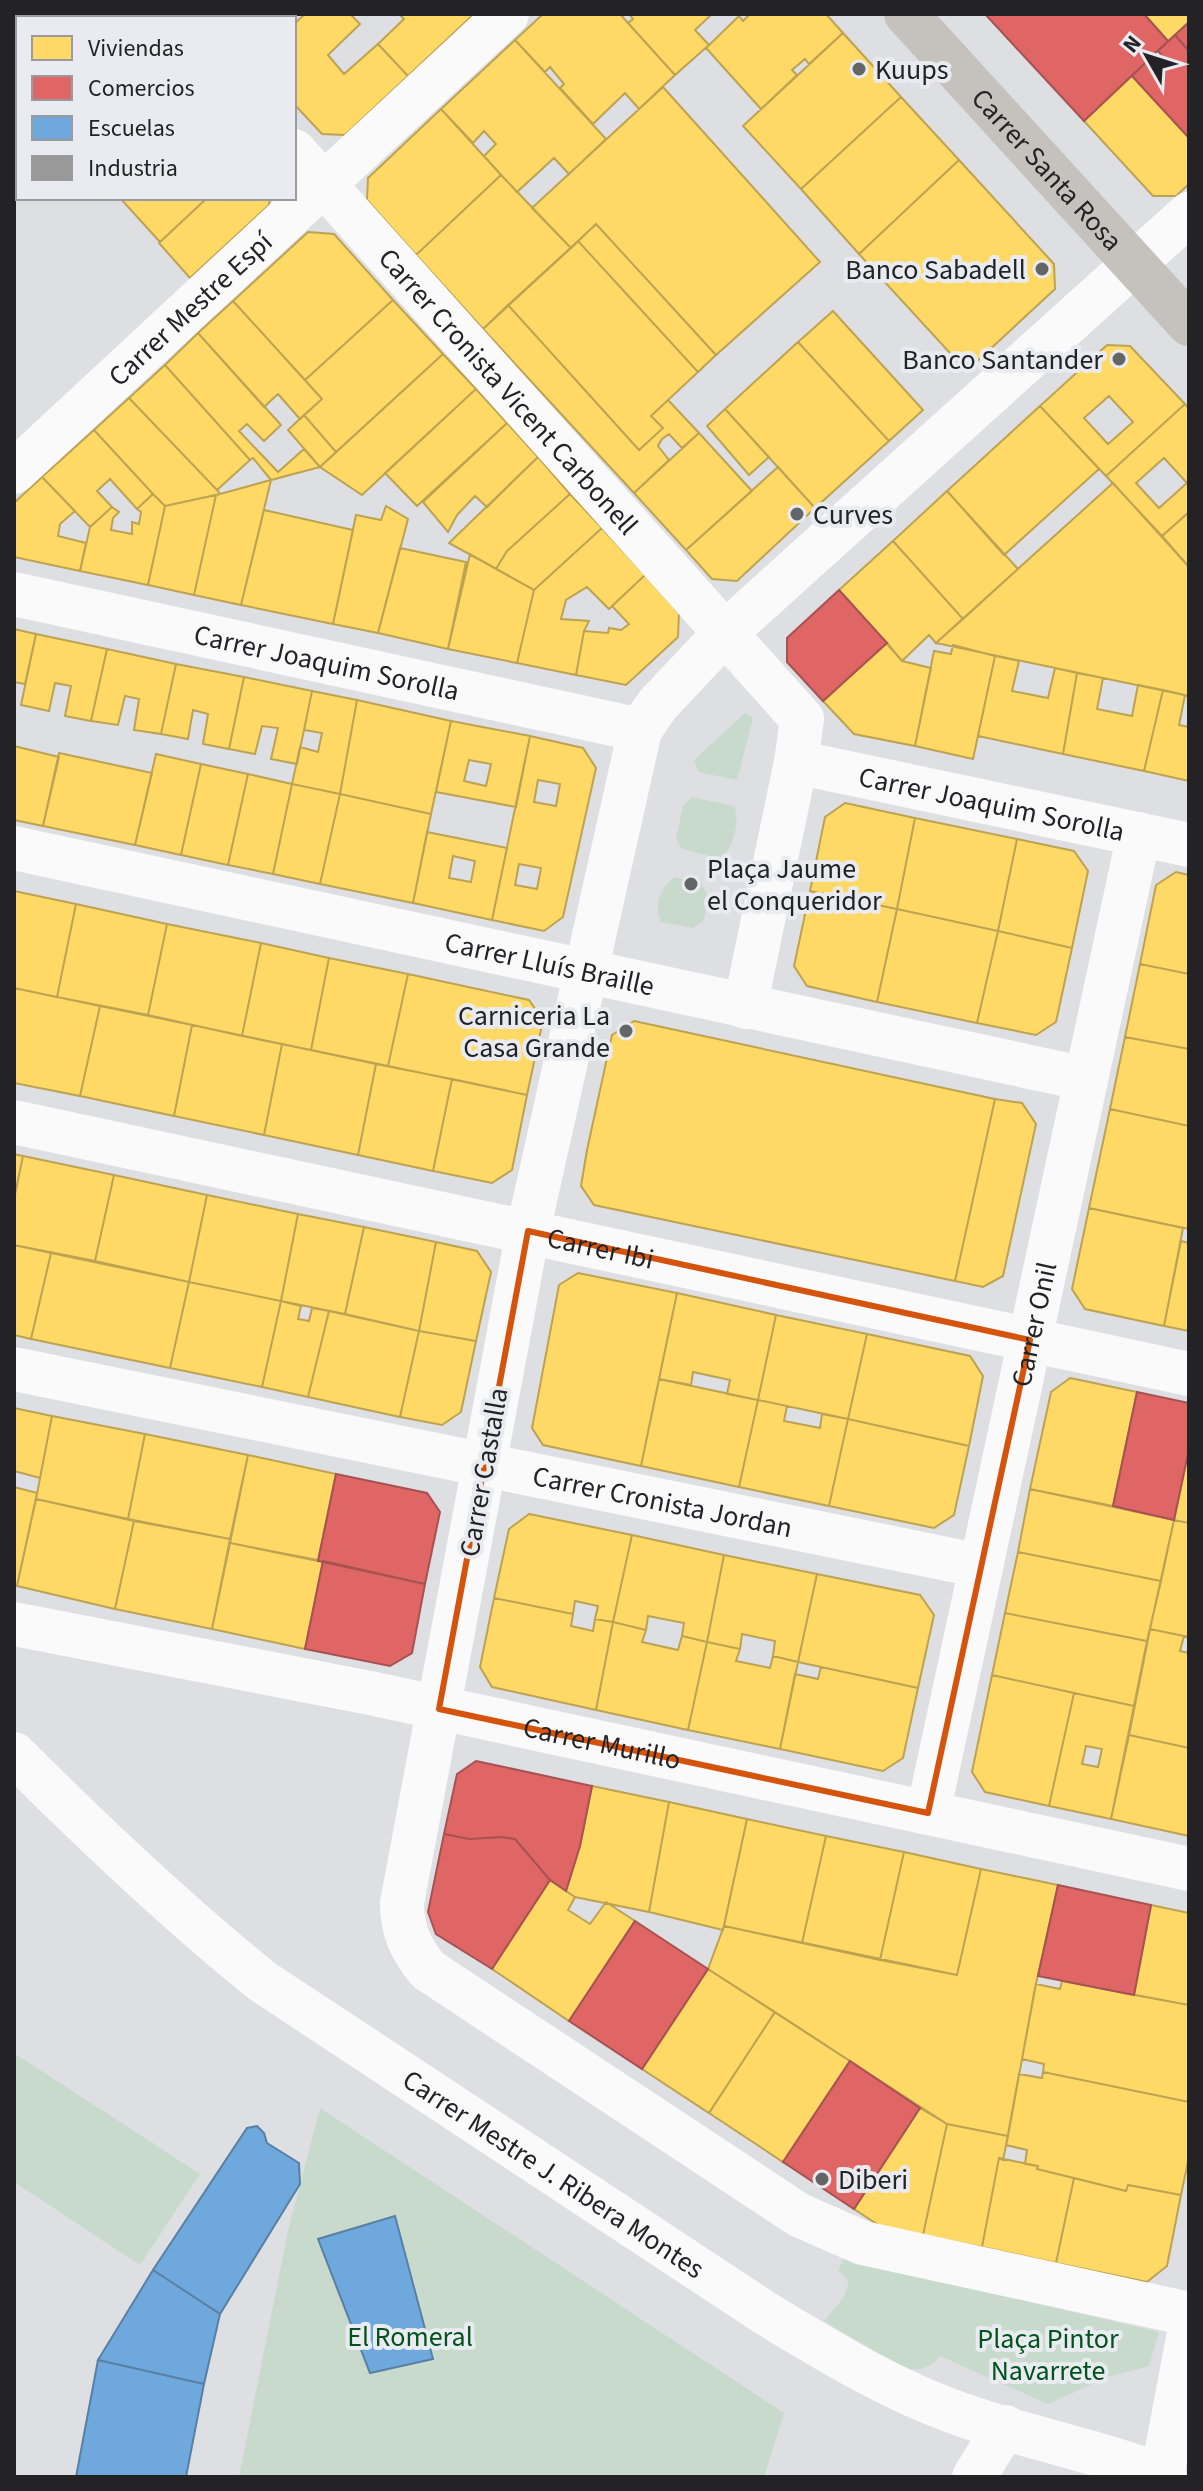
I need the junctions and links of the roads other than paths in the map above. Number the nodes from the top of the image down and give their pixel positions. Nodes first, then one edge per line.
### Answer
1 (507, 14) edge
2 (906, 14) edge
3 (296, 153) edge
4 (324, 183) junction
5 (1189, 214) edge
6 (1134, 264) junction
7 (1189, 324) edge
8 (14, 472) edge
9 (14, 594) edge
10 (726, 632) junction
11 (640, 730) junction
12 (796, 762) junction
13 (1139, 834) junction
14 (1189, 845) edge
15 (14, 848) edge
16 (585, 970) junction
17 (745, 1007) junction
18 (1086, 1079) junction
19 (14, 1122) edge
20 (528, 1231) junction
21 (1030, 1340) junction
22 (14, 1369) edge
23 (1189, 1374) edge
24 (485, 1465) junction
25 (981, 1566) junction
26 (14, 1624) edge
27 (439, 1709) junction
28 (14, 1754) edge
29 (928, 1813) junction
30 (1189, 1869) edge
31 (1189, 2314) edge
32 (1189, 2333) edge
33 (1005, 2427) junction
34 (1164, 2476) edge
35 (974, 2477) edge

1 - 4 street, Carrer Mestre Espí
2 - 6 main road, Carrer Santa Rosa
3 - 4 street, Carrer Cronista Vicent Carbonell
4 - 8 street, Carrer Mestre Espí
4 - 10 street, Carrer Cronista Vicent Carbonell
5 - 6 street
6 - 7 main road, Carrer Santa Rosa
6 - 10 street
9 - 11 street, Carrer Joaquim Sorolla
10 - 11 street
10 - 12 street
11 - 16 street
12 - 13 street, Carrer Joaquim Sorolla
12 - 17 street
13 - 14 street, Carrer Joaquim Sorolla
13 - 18 street, Carrer Onil
15 - 16 street, Carrer Lluís Braille
16 - 17 street, Carrer Lluís Braille
16 - 20 street, Carrer Castalla
17 - 18 street, Carrer Lluís Braille
18 - 21 street, Carrer Onil
19 - 20 street, Carrer Ibi
20 - 21 street, Carrer Ibi
20 - 24 street, Carrer Castalla
21 - 23 street, Carrer Ibi
21 - 25 street, Carrer Onil
22 - 24 street, Carrer Cronista Jordan
24 - 25 street, Carrer Cronista Jordan
24 - 27 street, Carrer Castalla
25 - 29 street, Carrer Onil
26 - 27 street, Carrer Murillo
27 - 29 street, Carrer Murillo
27 - 31 street, Carrer Castalla
28 - 33 street, Carrer Mestre J. Ribera Montes
29 - 30 street, Carrer Murillo
32 - 34 street
33 - 34 street, Carrer Mestre J. Ribera Montes
33 - 35 street

